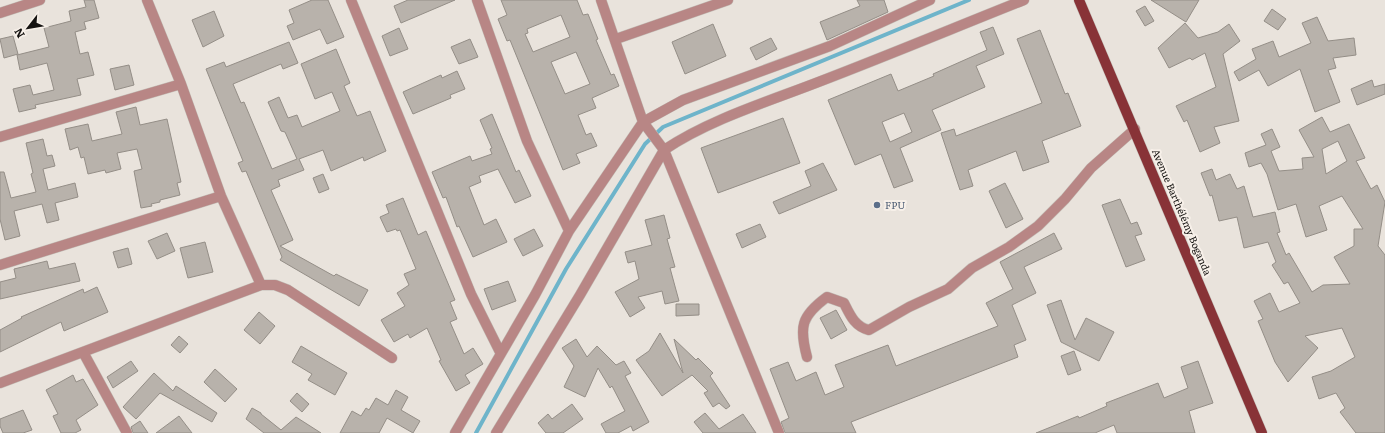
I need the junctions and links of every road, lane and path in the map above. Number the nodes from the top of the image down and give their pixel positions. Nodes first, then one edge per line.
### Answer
1 (40, 0) edge
2 (147, 0) edge
3 (351, 0) edge
4 (477, 0) edge
5 (601, 0) edge
6 (728, 0) edge
7 (930, 0) edge
8 (1024, 0) edge
9 (1080, 0) edge
10 (0, 13) edge
11 (616, 39) junction
12 (181, 84) junction
13 (643, 122) junction
14 (1135, 129) junction
15 (0, 137) edge
16 (664, 150) junction
17 (221, 196) junction
18 (569, 231) junction
19 (0, 265) edge
20 (261, 285) junction
21 (82, 352) junction
22 (500, 352) junction
23 (807, 357) dead end
24 (392, 358) dead end
25 (0, 383) edge
26 (127, 433) edge
27 (455, 433) edge
28 (496, 433) edge
29 (779, 433) edge
30 (1262, 433) edge

1 - 10 street
2 - 12 street
3 - 22 street
4 - 18 street
5 - 11 street
6 - 11 street
7 - 13 street
8 - 16 street
9 - 14 main road, Avenue Barthélémy Boganda
11 - 13 street
12 - 15 street
12 - 17 street
13 - 16 street
13 - 18 street
14 - 23 street
14 - 30 main road, Avenue Barthélémy Boganda
16 - 28 street
16 - 29 street
17 - 19 street
17 - 20 street
18 - 22 street
20 - 21 street
20 - 24 street
21 - 25 street
21 - 26 street
22 - 27 street

